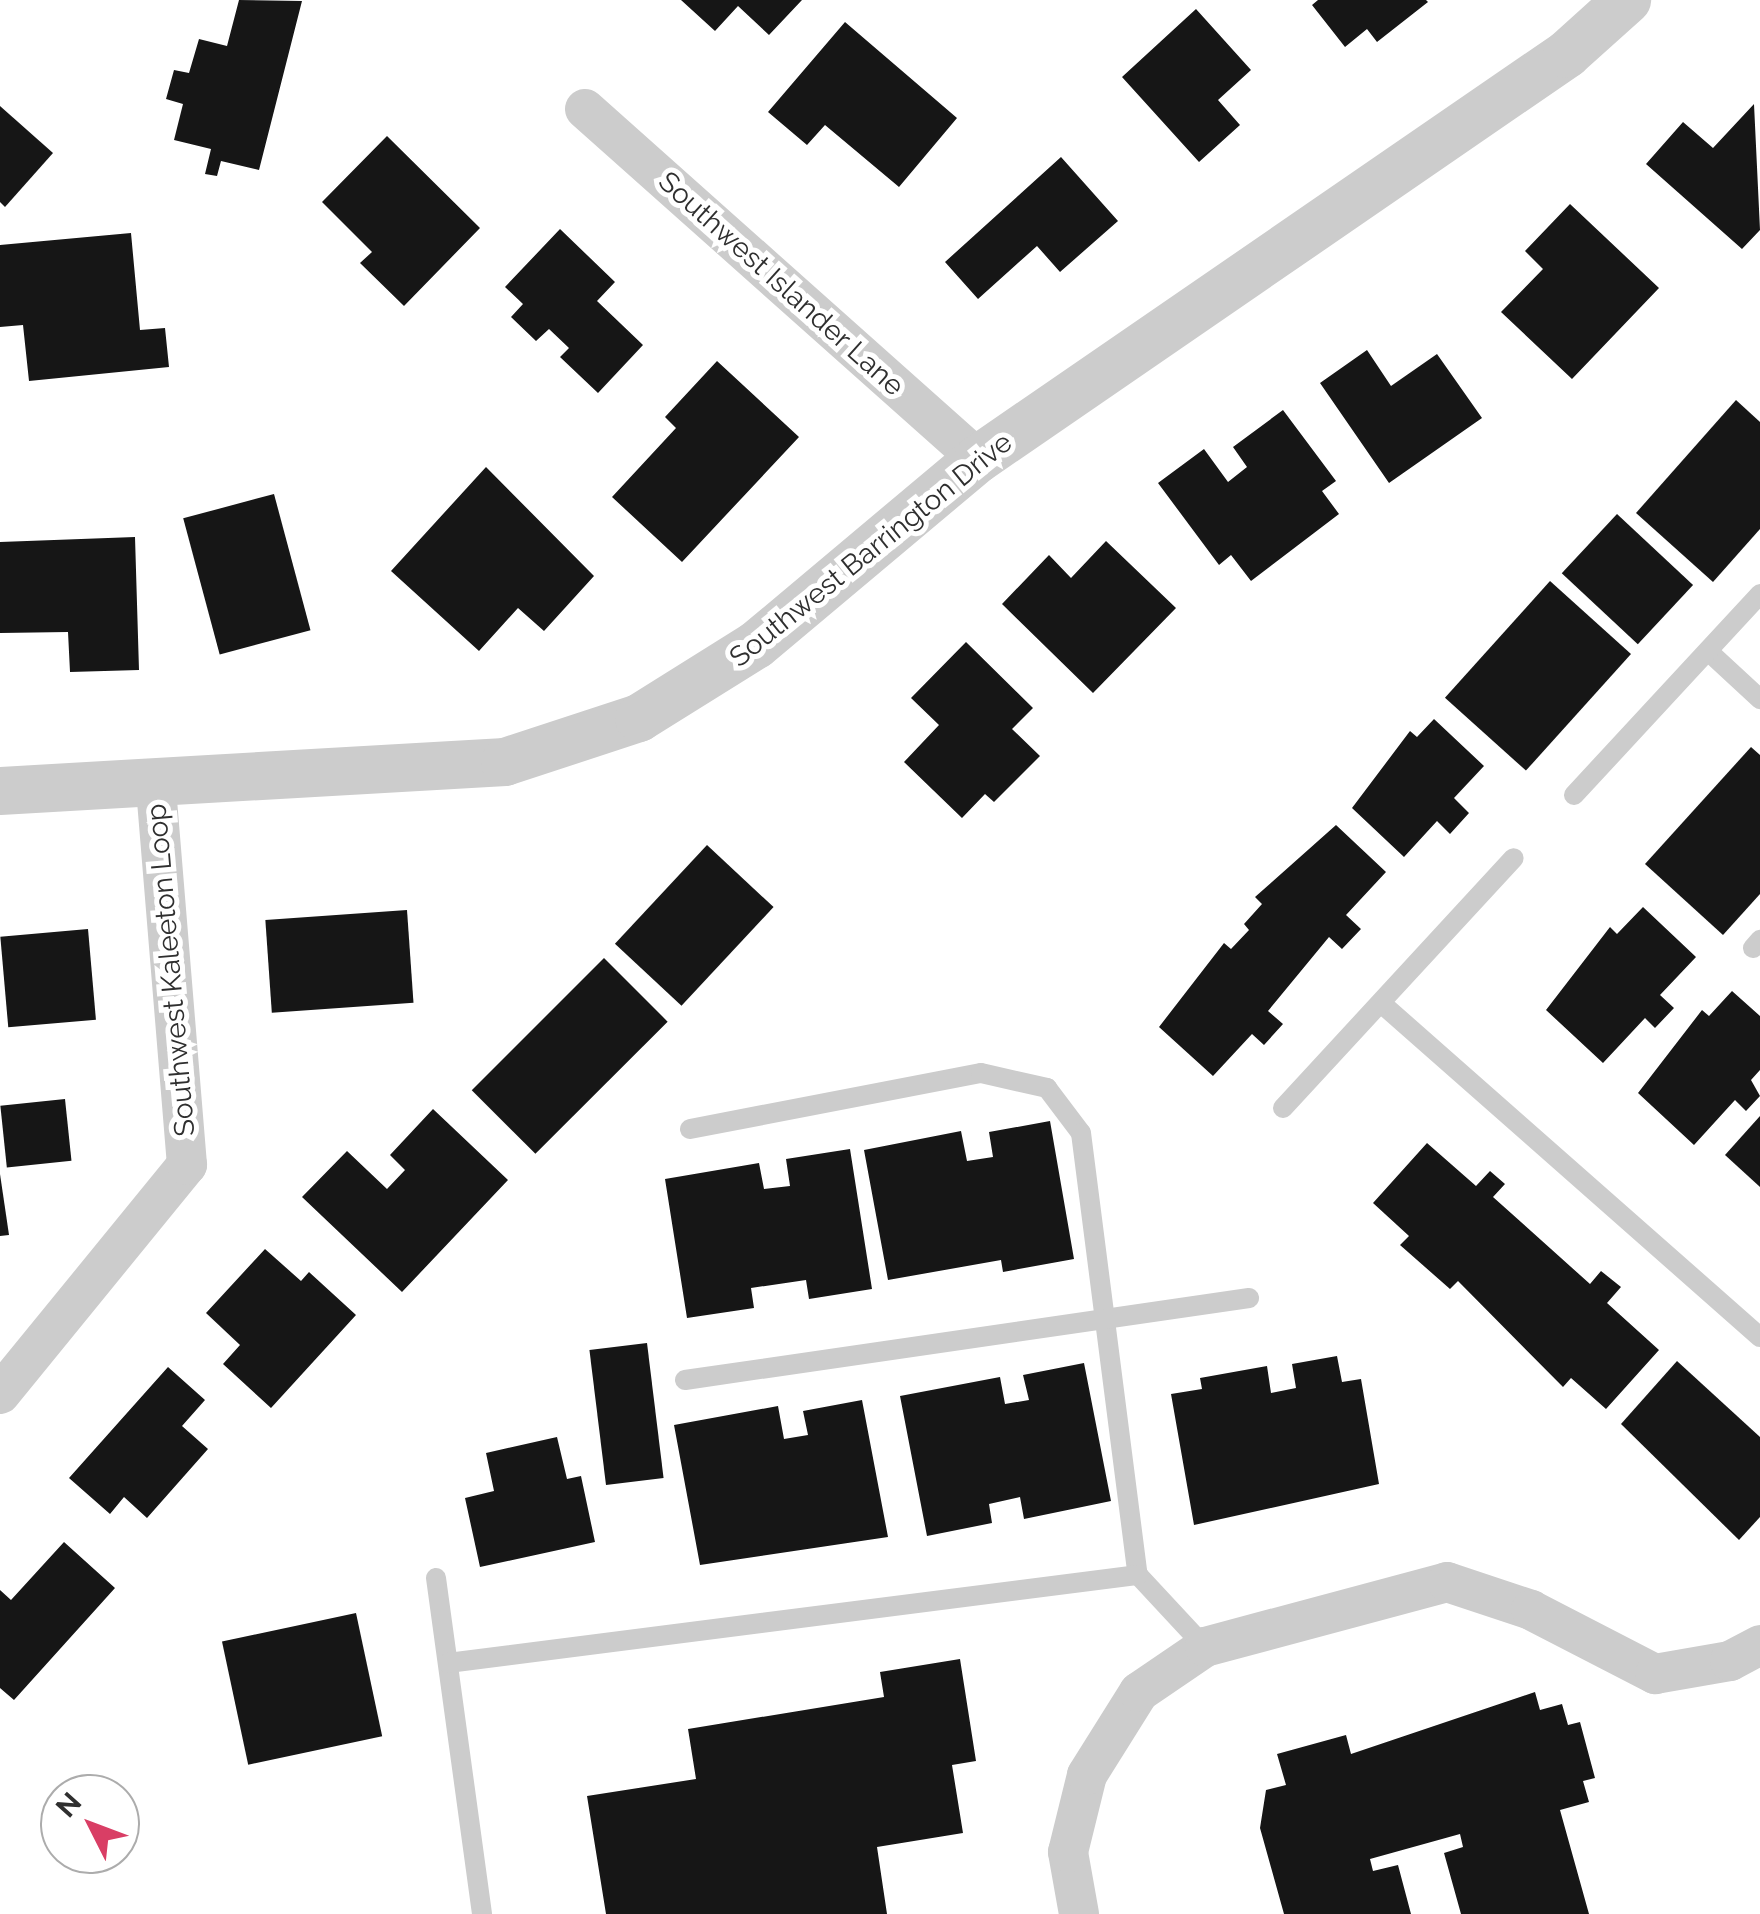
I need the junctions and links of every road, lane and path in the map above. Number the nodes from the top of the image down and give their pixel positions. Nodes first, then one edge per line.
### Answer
1 (1627, 0) edge
2 (585, 109) dead end
3 (978, 458) junction
4 (1760, 594) edge
5 (1708, 650) junction
6 (1760, 698) edge
7 (155, 779) junction
8 (0, 791) edge
9 (1574, 794) dead end
10 (1514, 858) dead end
11 (1381, 1003) junction
12 (1283, 1108) dead end
13 (690, 1129) dead end
14 (1248, 1298) dead end
15 (1105, 1319) junction
16 (1760, 1337) edge
17 (685, 1380) dead end
18 (0, 1394) edge
19 (1138, 1575) junction
20 (436, 1578) dead end
21 (1760, 1645) edge
22 (1205, 1647) junction
23 (448, 1662) junction
24 (482, 1914) edge
25 (1078, 1914) edge

1 - 3 street, Southwest Barrington Drive
2 - 3 street, Southwest Islander Lane
3 - 7 street, Southwest Barrington Drive
4 - 5 lane
5 - 6 lane
5 - 9 lane
7 - 8 street, Southwest Barrington Drive
7 - 18 street, Southwest Kaleeton Loop
10 - 11 lane
11 - 12 lane
11 - 16 lane
13 - 15 lane
14 - 15 lane
15 - 17 lane
15 - 19 lane
19 - 22 lane
19 - 23 lane
20 - 23 lane
21 - 22 street
22 - 25 street
23 - 24 lane

